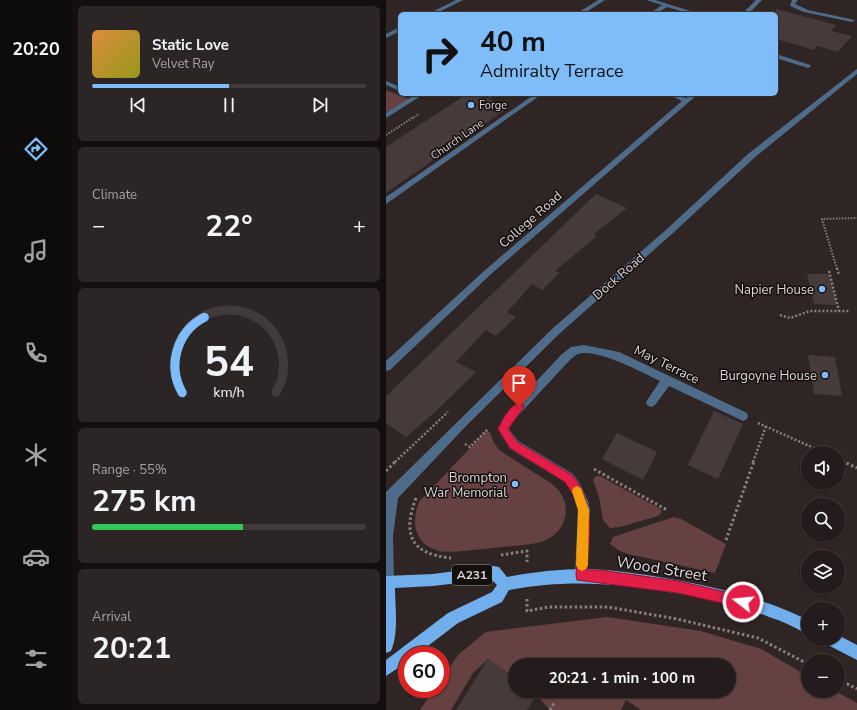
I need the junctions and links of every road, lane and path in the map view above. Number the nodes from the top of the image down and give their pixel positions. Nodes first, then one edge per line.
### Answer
1 (460, 0) edge
2 (602, 0) edge
3 (649, 0) edge
4 (759, 0) edge
5 (795, 0) edge
6 (666, 5) junction
7 (435, 12) edge
8 (582, 12) edge
9 (655, 12) edge
10 (690, 12) edge
11 (747, 12) edge
12 (852, 20) dead end
13 (398, 30) edge
14 (386, 36) edge
15 (778, 57) edge
16 (808, 66) dead end
17 (857, 72) edge
18 (386, 83) edge
19 (398, 88) edge
20 (416, 96) edge
21 (536, 96) edge
22 (675, 96) edge
23 (693, 96) edge
24 (687, 101) junction
25 (424, 110) dead end
26 (386, 116) edge
27 (386, 135) edge
28 (386, 201) edge
29 (857, 218) edge
30 (828, 271) dead end
31 (839, 275) dead end
32 (839, 311) junction
33 (849, 311) dead end
34 (780, 315) dead end
35 (386, 367) edge
36 (667, 380) junction
37 (651, 402) dead end
38 (743, 416) joint
39 (766, 426) junction
40 (486, 429) dead end
41 (465, 444) dead end
42 (810, 446) edge
43 (403, 455) dead end
44 (845, 462) edge
45 (857, 468) edge
46 (594, 469) dead end
47 (386, 471) edge
48 (418, 494) dead end
49 (389, 496) edge
50 (668, 510) dead end
51 (726, 540) dead end
52 (496, 555) dead end
53 (455, 558) dead end
54 (527, 559) dead end
55 (581, 576) junction
56 (387, 582) edge
57 (505, 584) junction
58 (527, 606) dead end
59 (801, 623) edge
60 (386, 646) edge
61 (844, 646) edge
62 (857, 653) edge
63 (801, 660) edge
64 (386, 669) edge
65 (845, 683) edge
66 (857, 689) edge
67 (554, 703) dead end
68 (550, 710) edge

1 - 7 street
2 - 8 street
3 - 6 street
4 - 11 street
5 - 12 street
6 - 9 street
6 - 10 street
13 - 14 street
15 - 16 street
17 - 49 street, Dock Road
18 - 19 street
20 - 26 street
21 - 28 street, Church Lane
22 - 24 street
23 - 24 street, College Road
24 - 35 street, College Road
25 - 27 path
29 - 31 path
30 - 32 path
32 - 33 path
32 - 34 path
36 - 37 street
36 - 38 street, May Terrace
36 - 55 street, May Terrace
38 - 39 path
39 - 42 path
39 - 51 path
40 - 41 path
43 - 47 path
44 - 45 path
46 - 50 path
48 - 53 path
49 - 56 street, Dock Road
52 - 54 path
55 - 57 main road, Wood Street
55 - 59 main road, Wood Street
56 - 57 main road, A231
56 - 60 main road
57 - 64 main road
58 - 63 path
61 - 62 main road
65 - 66 path
67 - 68 path

